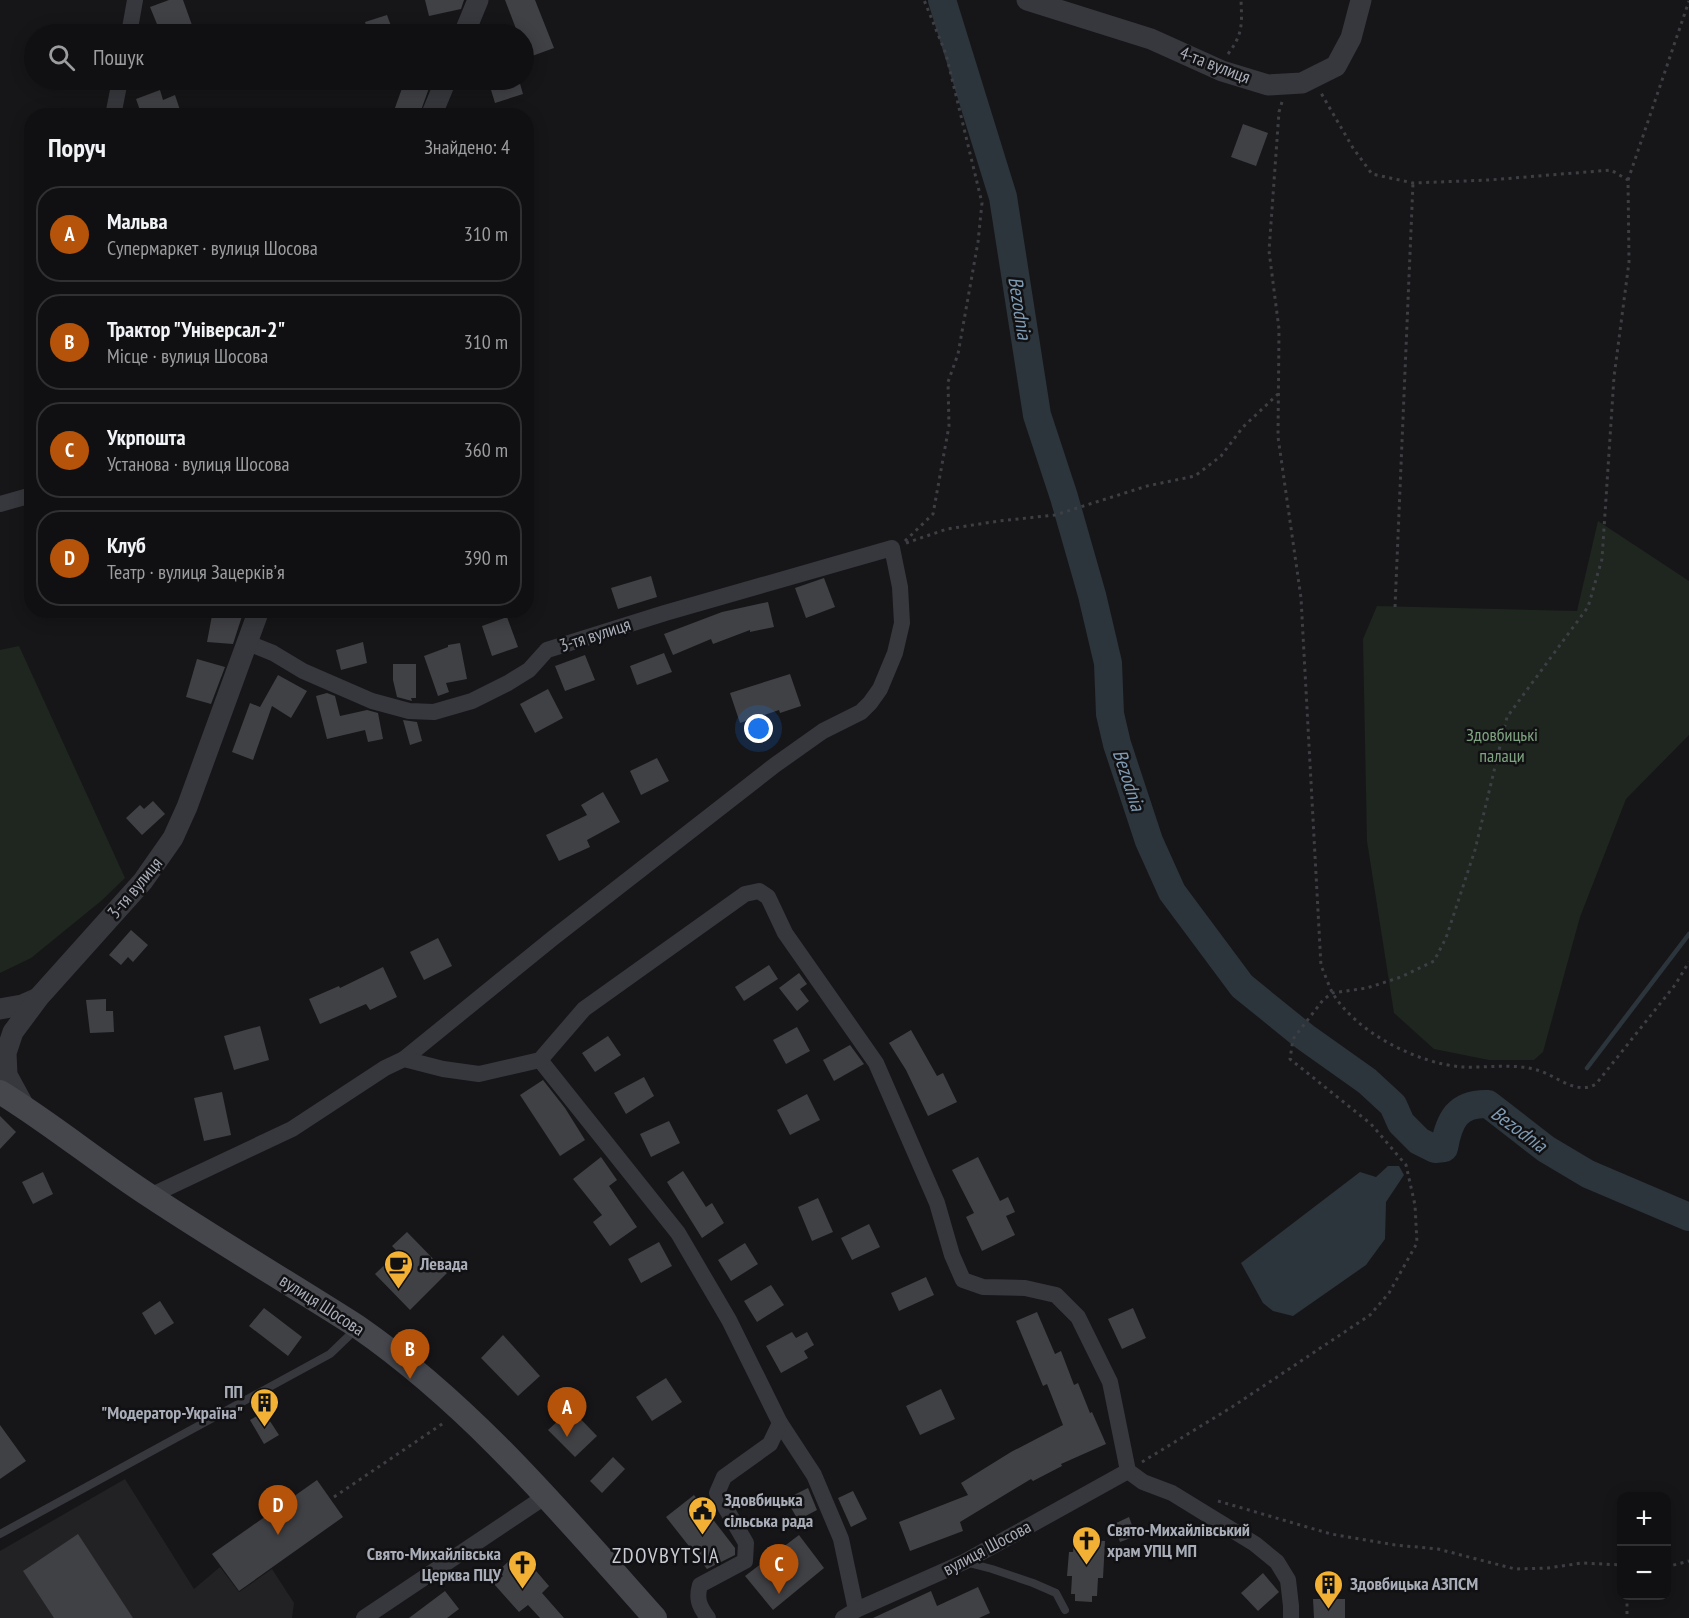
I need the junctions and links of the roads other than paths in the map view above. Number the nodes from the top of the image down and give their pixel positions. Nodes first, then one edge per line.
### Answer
1 (135, 0) edge
2 (478, 0) edge
3 (1027, 0) edge
4 (1361, 0) edge
5 (131, 24) edge
6 (468, 24) edge
7 (118, 90) edge
8 (442, 90) edge
9 (115, 108) edge
10 (434, 108) edge
11 (24, 497) edge
12 (0, 504) edge
13 (256, 618) edge
14 (248, 644) junction
15 (39, 997) junction
16 (0, 1009) edge
17 (25, 1015) junction
18 (0, 1035) edge
19 (404, 1059) junction
20 (540, 1060) junction
21 (0, 1092) edge
22 (25, 1108) junction
23 (150, 1197) junction
24 (358, 1327) junction
25 (780, 1423) junction
26 (1128, 1471) junction
27 (546, 1496) junction
28 (0, 1534) edge
29 (964, 1562) junction
30 (1065, 1610) dead end
31 (849, 1614) edge
32 (364, 1618) edge
33 (655, 1618) edge
34 (708, 1618) edge
35 (1291, 1618) edge

1 - 5 street
2 - 6 street
3 - 4 street, 4-та вулиця
7 - 9 street
8 - 10 street
11 - 12 street
13 - 14 street, 3-тя вулиця
14 - 15 street, 3-тя вулиця
14 - 19 street, 3-тя вулиця
15 - 16 street
15 - 17 street, 3-тя вулиця
17 - 18 street
17 - 22 street, 3-тя вулиця
19 - 20 street
19 - 23 street
20 - 25 street
20 - 26 street
21 - 22 main road, вулиця Шосова
22 - 23 main road, вулиця Шосова
23 - 24 main road, вулиця Шосова
24 - 27 main road, вулиця Шосова
24 - 28 lane
25 - 31 street
25 - 34 street
26 - 29 street, вулиця Шосова
26 - 35 street
27 - 32 street
27 - 33 main road, вулиця Шосова
29 - 30 lane
29 - 31 street, вулиця Шосова

